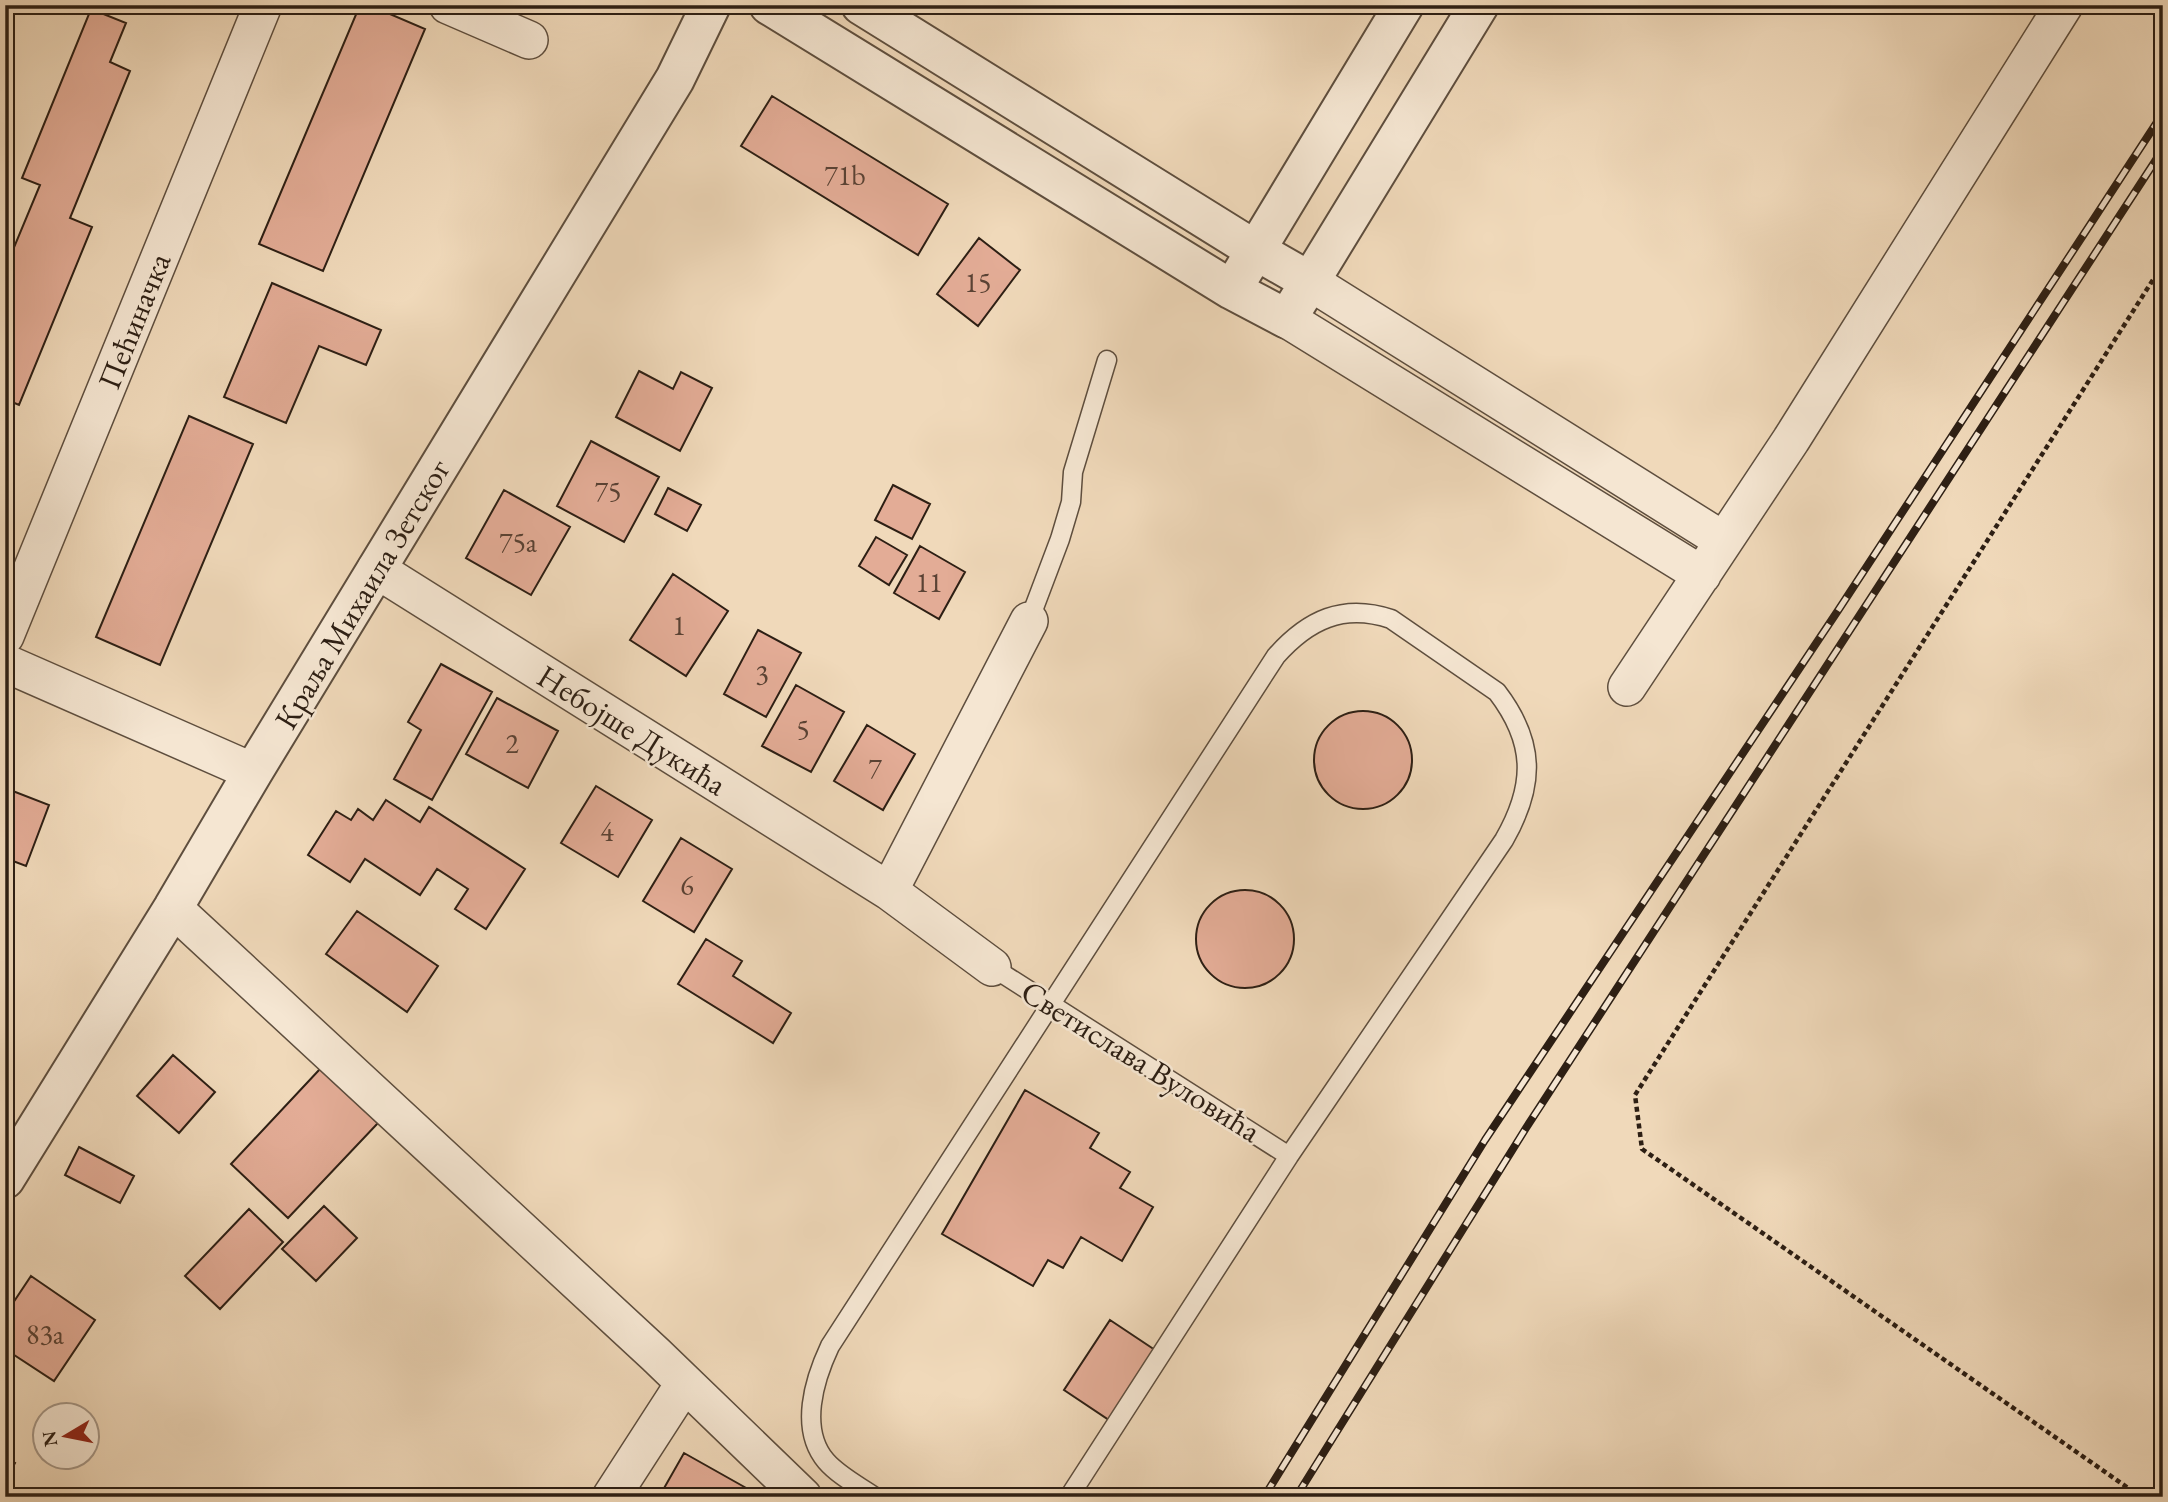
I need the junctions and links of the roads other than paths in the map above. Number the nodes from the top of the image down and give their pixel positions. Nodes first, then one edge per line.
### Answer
1 (262, 5) edge
2 (448, 5) edge
3 (710, 5) edge
4 (769, 5) edge
5 (861, 5) edge
6 (1404, 5) edge
7 (1479, 5) edge
8 (2064, 5) edge
9 (529, 40) dead end
10 (1255, 250) junction
11 (1310, 281) junction
12 (1232, 290) junction
13 (1287, 319) junction
14 (1107, 360) dead end
15 (1724, 541) junction
16 (376, 569) junction
17 (1702, 575) junction
18 (1029, 621) joint
19 (5, 636) edge
20 (5, 663) edge
21 (1627, 687) dead end
22 (253, 772) junction
23 (889, 891) junction
24 (173, 908) junction
25 (992, 967) joint
26 (1050, 1004) junction
27 (1289, 1156) junction
28 (5, 1180) edge
29 (684, 1384) junction
30 (611, 1497) edge
31 (803, 1497) edge
32 (875, 1497) edge
33 (1069, 1497) edge

1 - 19 street, Пећиначка
2 - 9 street
3 - 16 street, Краља Михаила Зетског
4 - 12 street
5 - 10 street
6 - 10 street
7 - 11 street
8 - 15 street
10 - 11 street
10 - 12 street
11 - 13 street
11 - 15 street
12 - 13 street
13 - 17 street
14 - 18 lane
15 - 17 street
16 - 22 street, Краља Михаила Зетског
16 - 23 street, Небојше Дукића
17 - 21 street
18 - 23 street
20 - 22 street
22 - 24 street, Краља Михаила Зетског
23 - 25 street, Небојше Дукића
24 - 28 street, Краља Михаила Зетског
24 - 29 street
25 - 26 lane, Светислава Вуловића
26 - 27 lane, Светислава Вуловића
26 - 27 lane
26 - 32 lane
27 - 33 lane
29 - 30 street
29 - 31 street

